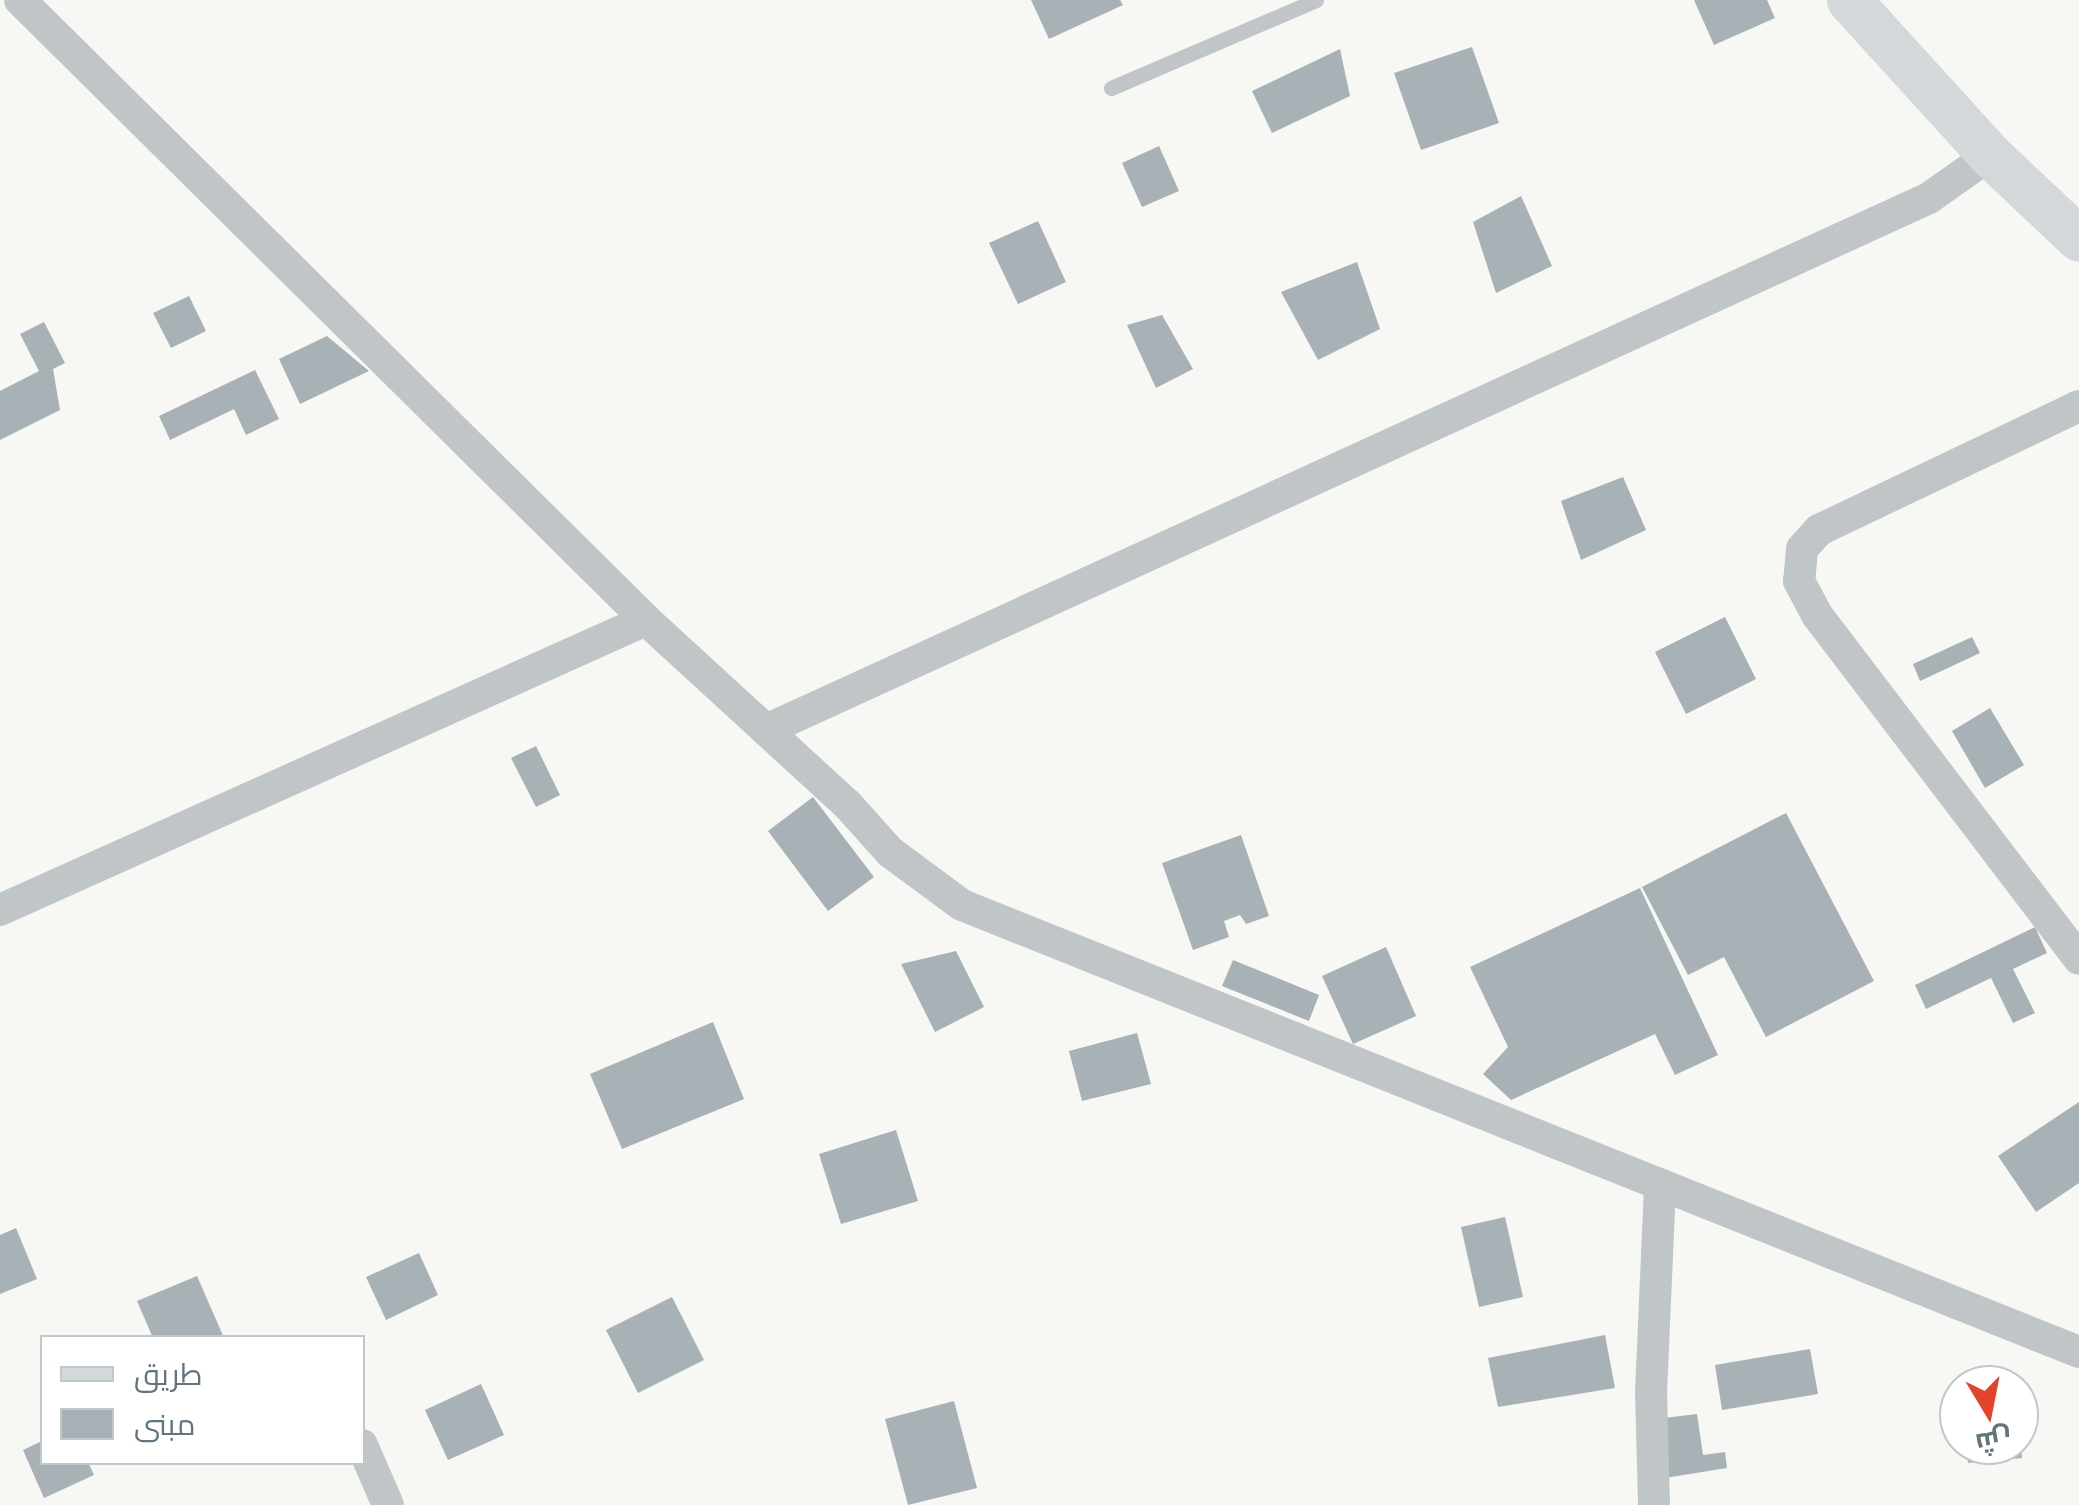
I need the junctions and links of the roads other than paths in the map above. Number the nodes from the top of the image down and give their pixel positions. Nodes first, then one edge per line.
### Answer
1 (20, 0) edge
2 (1316, 0) edge
3 (1849, 0) edge
4 (1111, 88) dead end
5 (1990, 155) junction
6 (2079, 239) edge
7 (2079, 406) edge
8 (646, 620) junction
9 (766, 730) junction
10 (0, 910) edge
11 (2079, 959) edge
12 (1660, 1184) junction
13 (2079, 1352) edge
14 (365, 1452) edge
15 (388, 1505) edge
16 (1654, 1505) edge

1 - 8 street
2 - 4 lane
3 - 5 street
5 - 6 street
5 - 9 street
7 - 11 street
8 - 9 street
8 - 10 street
9 - 12 street
12 - 13 street
12 - 16 street
14 - 15 street

